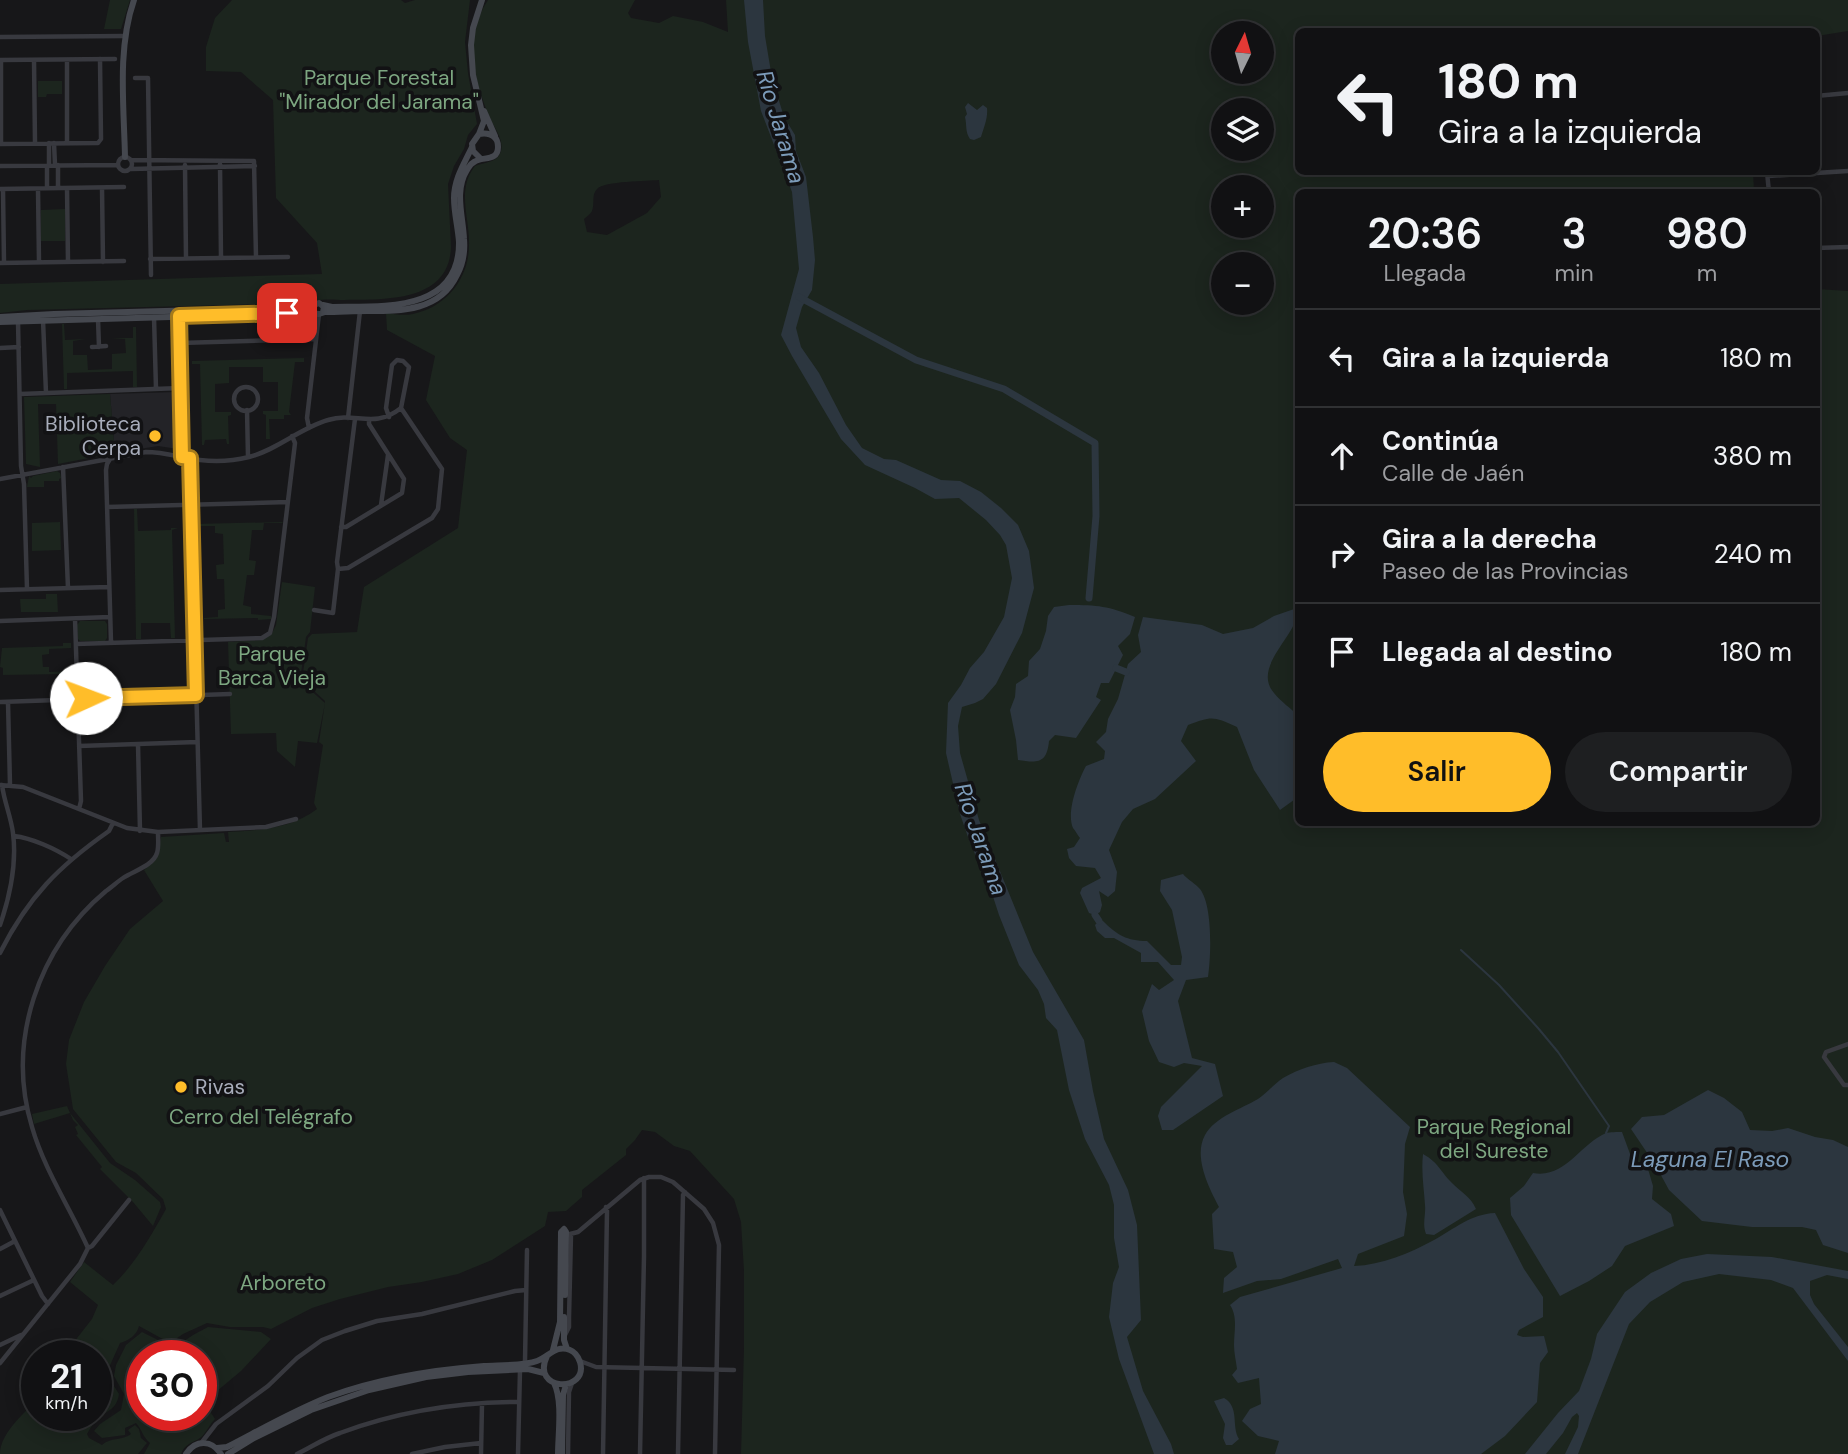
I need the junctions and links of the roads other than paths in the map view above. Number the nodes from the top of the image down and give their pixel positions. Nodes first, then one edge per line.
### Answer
1 (134, 0) edge
2 (482, 0) edge
3 (125, 36) junction
4 (0, 37) edge
5 (100, 59) junction
6 (115, 59) dead end
7 (34, 60) junction
8 (66, 60) junction
9 (0, 61) edge
10 (135, 78) dead end
11 (1848, 93) edge
12 (1820, 96) edge
13 (478, 100) junction
14 (479, 134) junction
15 (495, 138) junction
16 (52, 143) junction
17 (67, 143) junction
18 (1, 144) edge
19 (35, 144) junction
20 (472, 148) junction
21 (128, 159) junction
22 (481, 159) junction
23 (149, 161) junction
24 (185, 164) junction
25 (220, 164) junction
26 (118, 165) junction
27 (0, 166) edge
28 (52, 166) junction
29 (150, 168) junction
30 (131, 169) junction
31 (1848, 171) edge
32 (1820, 172) edge
33 (124, 187) dead end
34 (38, 188) junction
35 (47, 188) junction
36 (58, 188) junction
37 (67, 188) junction
38 (102, 188) junction
39 (1, 189) edge
40 (1848, 247) edge
41 (1820, 248) edge
42 (256, 257) junction
43 (288, 257) dead end
44 (186, 258) junction
45 (221, 258) junction
46 (150, 259) junction
47 (124, 261) dead end
48 (39, 262) junction
49 (68, 262) junction
50 (103, 262) junction
51 (2, 263) edge
52 (151, 275) dead end
53 (320, 311) junction
54 (360, 311) junction
55 (179, 316) junction
56 (0, 317) edge
57 (154, 317) junction
58 (98, 318) junction
59 (43, 320) junction
60 (18, 321) junction
61 (0, 322) edge
62 (316, 339) junction
63 (180, 343) junction
64 (106, 346) dead end
65 (19, 347) junction
66 (92, 347) dead end
67 (99, 347) junction
68 (0, 348) edge
69 (181, 388) junction
70 (156, 389) junction
71 (46, 393) junction
72 (20, 394) junction
73 (401, 408) junction
74 (247, 410) junction
75 (389, 417) junction
76 (352, 418) junction
77 (369, 420) junction
78 (309, 428) junction
79 (292, 436) junction
80 (388, 454) junction
81 (182, 457) junction
82 (248, 457) junction
83 (190, 458) junction
84 (110, 459) junction
85 (98, 461) junction
86 (64, 467) junction
87 (106, 470) junction
88 (22, 475) junction
89 (0, 480) edge
90 (288, 502) junction
91 (190, 505) junction
92 (381, 506) junction
93 (107, 507) junction
94 (341, 527) junction
95 (338, 569) junction
96 (109, 587) junction
97 (68, 588) junction
98 (27, 589) junction
99 (0, 590) edge
100 (314, 610) dead end
101 (110, 617) junction
102 (75, 619) junction
103 (0, 621) edge
104 (194, 640) junction
105 (111, 642) junction
106 (76, 644) junction
107 (230, 694) dead end
108 (196, 695) junction
109 (77, 699) junction
110 (0, 702) edge
111 (8, 702) junction
112 (197, 742) junction
113 (138, 744) junction
114 (79, 746) junction
115 (1, 785) edge
116 (10, 785) junction
117 (79, 809) junction
118 (296, 819) dead end
119 (113, 823) junction
120 (201, 830) junction
121 (140, 831) junction
122 (158, 832) junction
123 (14, 836) junction
124 (71, 859) junction
125 (0, 924) edge
126 (12, 930) junction
127 (0, 953) edge
128 (1848, 1044) edge
129 (1848, 1084) edge
130 (27, 1107) junction
131 (0, 1114) edge
132 (644, 1178) junction
133 (685, 1192) junction
134 (130, 1200) dead end
135 (606, 1207) junction
136 (0, 1210) edge
137 (568, 1235) junction
138 (15, 1241) junction
139 (0, 1248) edge
140 (88, 1248) junction
141 (527, 1250) dead end
142 (34, 1279) junction
143 (526, 1290) junction
144 (0, 1296) edge
145 (48, 1304) junction
146 (22, 1335) junction
147 (9, 1341) junction
148 (0, 1345) edge
149 (14, 1345) junction
150 (568, 1349) junction
151 (553, 1350) junction
152 (547, 1356) junction
153 (580, 1361) junction
154 (0, 1363) edge
155 (523, 1366) junction
156 (596, 1367) junction
157 (604, 1367) junction
158 (642, 1367) junction
159 (679, 1368) junction
160 (717, 1369) junction
161 (734, 1370) dead end
162 (544, 1373) junction
163 (579, 1375) junction
164 (554, 1383) junction
165 (569, 1384) junction
166 (519, 1402) junction
167 (482, 1404) junction
168 (217, 1424) edge
169 (210, 1431) edge
170 (212, 1431) edge
171 (202, 1442) junction
172 (481, 1443) junction
173 (217, 1449) edge
174 (186, 1454) edge
175 (229, 1454) edge
176 (297, 1454) edge
177 (412, 1454) edge
178 (481, 1454) edge
179 (518, 1454) edge
180 (560, 1454) edge
181 (568, 1454) edge
182 (603, 1454) edge
183 (640, 1454) edge
184 (678, 1454) edge
185 (715, 1454) edge

1 - 3 street
2 - 13 street
3 - 4 street
3 - 21 street
5 - 6 street
5 - 8 street
5 - 17 street
7 - 8 street
7 - 9 street
7 - 19 street
8 - 17 street
9 - 18 street
10 - 23 street
11 - 12 street
13 - 14 street
13 - 15 street
14 - 15 street
14 - 20 street
15 - 22 street
16 - 17 street
16 - 19 street
16 - 28 street
18 - 19 street
20 - 22 street
20 - 53 street
21 - 23 street
21 - 26 street
21 - 30 street
22 - 54 street
23 - 24 street
23 - 29 street
24 - 25 street
24 - 29 street
24 - 44 street
25 - 42 street
25 - 45 street
26 - 28 street
26 - 30 street
27 - 28 street
28 - 35 street
28 - 36 street
29 - 30 street
29 - 46 street
31 - 32 street
33 - 38 street
34 - 35 street
34 - 39 street
34 - 48 street
35 - 36 street
36 - 37 street
37 - 38 street
37 - 49 street
38 - 50 street
39 - 51 street
40 - 41 street
42 - 43 street
42 - 45 street
44 - 45 street
44 - 46 street
46 - 52 street
47 - 50 street
48 - 49 street
48 - 51 street
49 - 50 street
53 - 54 street
53 - 55 street
53 - 56 street
53 - 62 street
54 - 76 street
55 - 57 street
55 - 63 street
57 - 58 street
57 - 70 street
58 - 59 street
58 - 67 street
59 - 60 street
59 - 71 street
60 - 61 street
60 - 65 street
62 - 63 street
62 - 78 street
63 - 69 street
64 - 67 street
65 - 68 street
65 - 72 street
66 - 67 street
69 - 70 street
69 - 81 street
70 - 71 street
71 - 72 street
72 - 88 street
73 - 75 street
73 - 75 street
73 - 95 street
74 - 74 street
74 - 82 street
75 - 77 street
76 - 77 street
76 - 78 street
76 - 94 street
77 - 80 street
78 - 79 street
79 - 82 street
79 - 90 street
80 - 92 street
80 - 92 street
81 - 83 street
81 - 84 street
82 - 83 street
83 - 91 street
84 - 85 street
84 - 87 street
85 - 86 street
85 - 87 street
86 - 88 street
86 - 97 street
87 - 93 street
88 - 89 street
88 - 98 street
90 - 91 street
90 - 104 street
91 - 93 street
91 - 104 street
92 - 94 street
93 - 96 street
94 - 95 street
95 - 100 street
96 - 97 street
96 - 101 street
97 - 98 street
98 - 99 street
101 - 102 street
101 - 105 street
102 - 103 street
102 - 106 street
104 - 105 street
104 - 108 street
105 - 106 street
106 - 109 street
107 - 108 street
108 - 109 street
108 - 112 street
109 - 111 street
109 - 114 street
110 - 111 street
111 - 116 street
112 - 113 street
112 - 120 street
113 - 114 street
113 - 121 street
114 - 117 street
115 - 116 street
115 - 123 street
116 - 117 street
117 - 119 street
118 - 120 street
119 - 121 street
119 - 124 street
120 - 122 street
121 - 122 street
122 - 130 street
123 - 124 street
123 - 125 street
124 - 126 street
125 - 126 street
126 - 127 street
128 - 129 street
130 - 131 street
130 - 140 street
132 - 133 street
132 - 135 street
132 - 158 street
133 - 159 street
133 - 160 street
134 - 140 street
135 - 137 street
135 - 157 street
136 - 138 street
137 - 150 street
137 - 151 street
138 - 139 street
138 - 142 street
140 - 145 street
141 - 143 street
142 - 144 street
142 - 145 street
143 - 155 street
143 - 168 street
145 - 146 street
146 - 147 street
146 - 149 street
147 - 148 street
147 - 149 street
149 - 154 street
150 - 151 street
150 - 153 street
151 - 152 street
152 - 155 street
152 - 162 street
153 - 156 street
153 - 163 street
155 - 162 street
155 - 166 street
155 - 173 street
155 - 175 street
156 - 157 street
156 - 163 street
157 - 158 street
157 - 182 street
158 - 159 street
158 - 183 street
159 - 160 street
159 - 184 street
160 - 161 street
160 - 185 street
162 - 164 street
163 - 165 street
164 - 165 street
164 - 180 street
165 - 180 street
165 - 181 street
166 - 167 street
166 - 179 street
167 - 172 street
167 - 176 street
169 - 171 street
170 - 173 street
171 - 173 street
171 - 174 street
172 - 177 street
172 - 178 street

